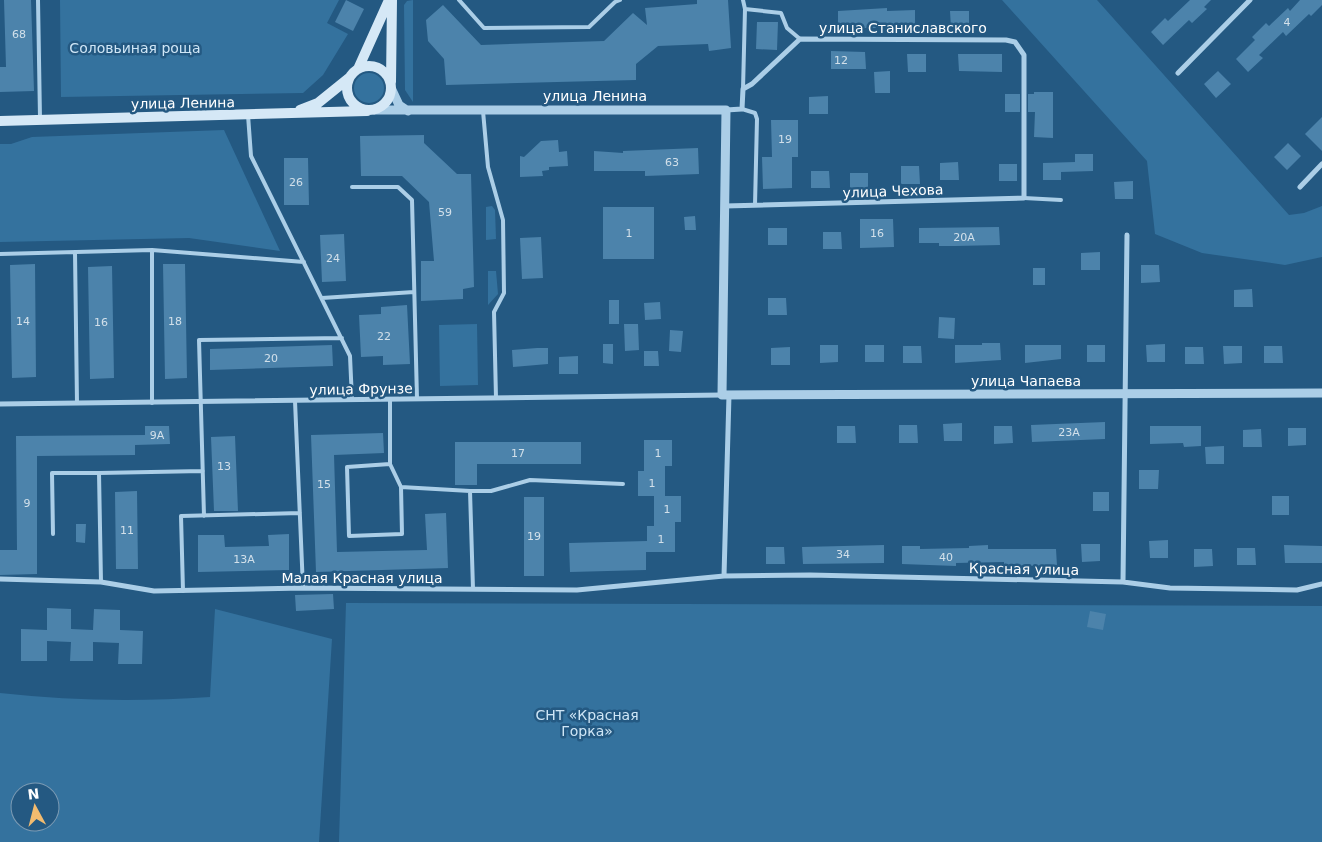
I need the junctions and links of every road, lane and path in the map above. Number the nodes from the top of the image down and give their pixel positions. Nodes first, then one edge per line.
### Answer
1 (38, 0) edge
2 (390, 0) edge
3 (458, 0) edge
4 (620, 0) edge
5 (743, 0) edge
6 (1250, 0) edge
7 (745, 9) junction
8 (800, 39) junction
9 (358, 69) junction
10 (1178, 73) dead end
11 (349, 78) junction
12 (391, 86) junction
13 (743, 89) junction
14 (742, 109) junction
15 (371, 110) junction
16 (483, 110) junction
17 (726, 110) junction
18 (409, 111) junction
19 (290, 114) junction
20 (248, 115) junction
21 (40, 120) junction
22 (0, 121) edge
23 (1322, 164) edge
24 (352, 187) dead end
25 (1300, 187) dead end
26 (1024, 198) junction
27 (1061, 200) dead end
28 (755, 205) junction
29 (725, 206) junction
30 (1127, 235) dead end
31 (152, 250) junction
32 (75, 252) junction
33 (0, 254) edge
34 (304, 262) junction
35 (414, 292) junction
36 (322, 298) junction
37 (342, 338) junction
38 (1322, 393) edge
39 (1124, 394) junction
40 (725, 395) junction
41 (496, 398) junction
42 (390, 399) junction
43 (417, 399) junction
44 (352, 400) junction
45 (295, 401) junction
46 (152, 402) junction
47 (200, 402) junction
48 (77, 403) junction
49 (0, 404) edge
50 (390, 464) junction
51 (203, 471) junction
52 (99, 473) junction
53 (622, 484) dead end
54 (401, 487) junction
55 (470, 491) junction
56 (300, 513) junction
57 (204, 516) junction
58 (53, 534) dead end
59 (724, 576) junction
60 (0, 579) edge
61 (101, 582) junction
62 (1122, 582) junction
63 (1322, 584) edge
64 (303, 588) junction
65 (473, 589) junction
66 (183, 591) junction

1 - 21 lane
2 - 9 main road
2 - 12 main road
3 - 4 lane
5 - 7 lane
6 - 10 street
7 - 8 lane
7 - 13 lane
8 - 13 street
8 - 26 street, улица Станиславского
9 - 11 main road
9 - 12 main road
11 - 15 main road
11 - 19 main road
12 - 15 main road
12 - 18 street
13 - 14 street
14 - 17 street
14 - 28 lane
15 - 18 street, улица Ленина
15 - 19 main road, улица Ленина
16 - 17 street, улица Ленина
16 - 18 street, улица Ленина
16 - 41 lane
17 - 29 street
19 - 20 main road, улица Ленина
20 - 21 main road, улица Ленина
20 - 34 lane
21 - 22 main road, улица Ленина
23 - 25 street
24 - 35 lane
26 - 27 lane, улица Чехова
26 - 28 street, улица Чехова
28 - 29 street, улица Чехова
29 - 40 street
30 - 39 street
31 - 32 lane
31 - 34 lane
31 - 46 lane
32 - 33 lane
32 - 48 lane
34 - 36 lane
35 - 36 lane
35 - 43 lane
36 - 37 lane
37 - 44 lane
37 - 47 lane
38 - 39 street, улица Чапаева
39 - 40 street, улица Чапаева
39 - 62 street
40 - 41 street, улица Фрунзе
40 - 59 street
41 - 43 street, улица Фрунзе
42 - 43 street, улица Фрунзе
42 - 44 street, улица Фрунзе
42 - 50 lane
44 - 45 street, улица Фрунзе
45 - 47 street, улица Фрунзе
45 - 56 lane
46 - 47 street, улица Фрунзе
46 - 48 street, улица Фрунзе
47 - 51 lane
48 - 49 street, улица Фрунзе
50 - 54 lane
50 - 54 lane
51 - 52 lane
51 - 57 lane
52 - 58 lane
52 - 61 lane
53 - 55 lane
54 - 55 lane
55 - 65 lane
56 - 57 lane
56 - 64 lane
57 - 66 lane
59 - 62 street, Красная улица
59 - 65 street, Малая Красная улица
60 - 61 street, Малая Красная улица
61 - 66 street, Малая Красная улица
62 - 63 street, Красная улица
64 - 65 street, Малая Красная улица
64 - 66 street, Малая Красная улица

